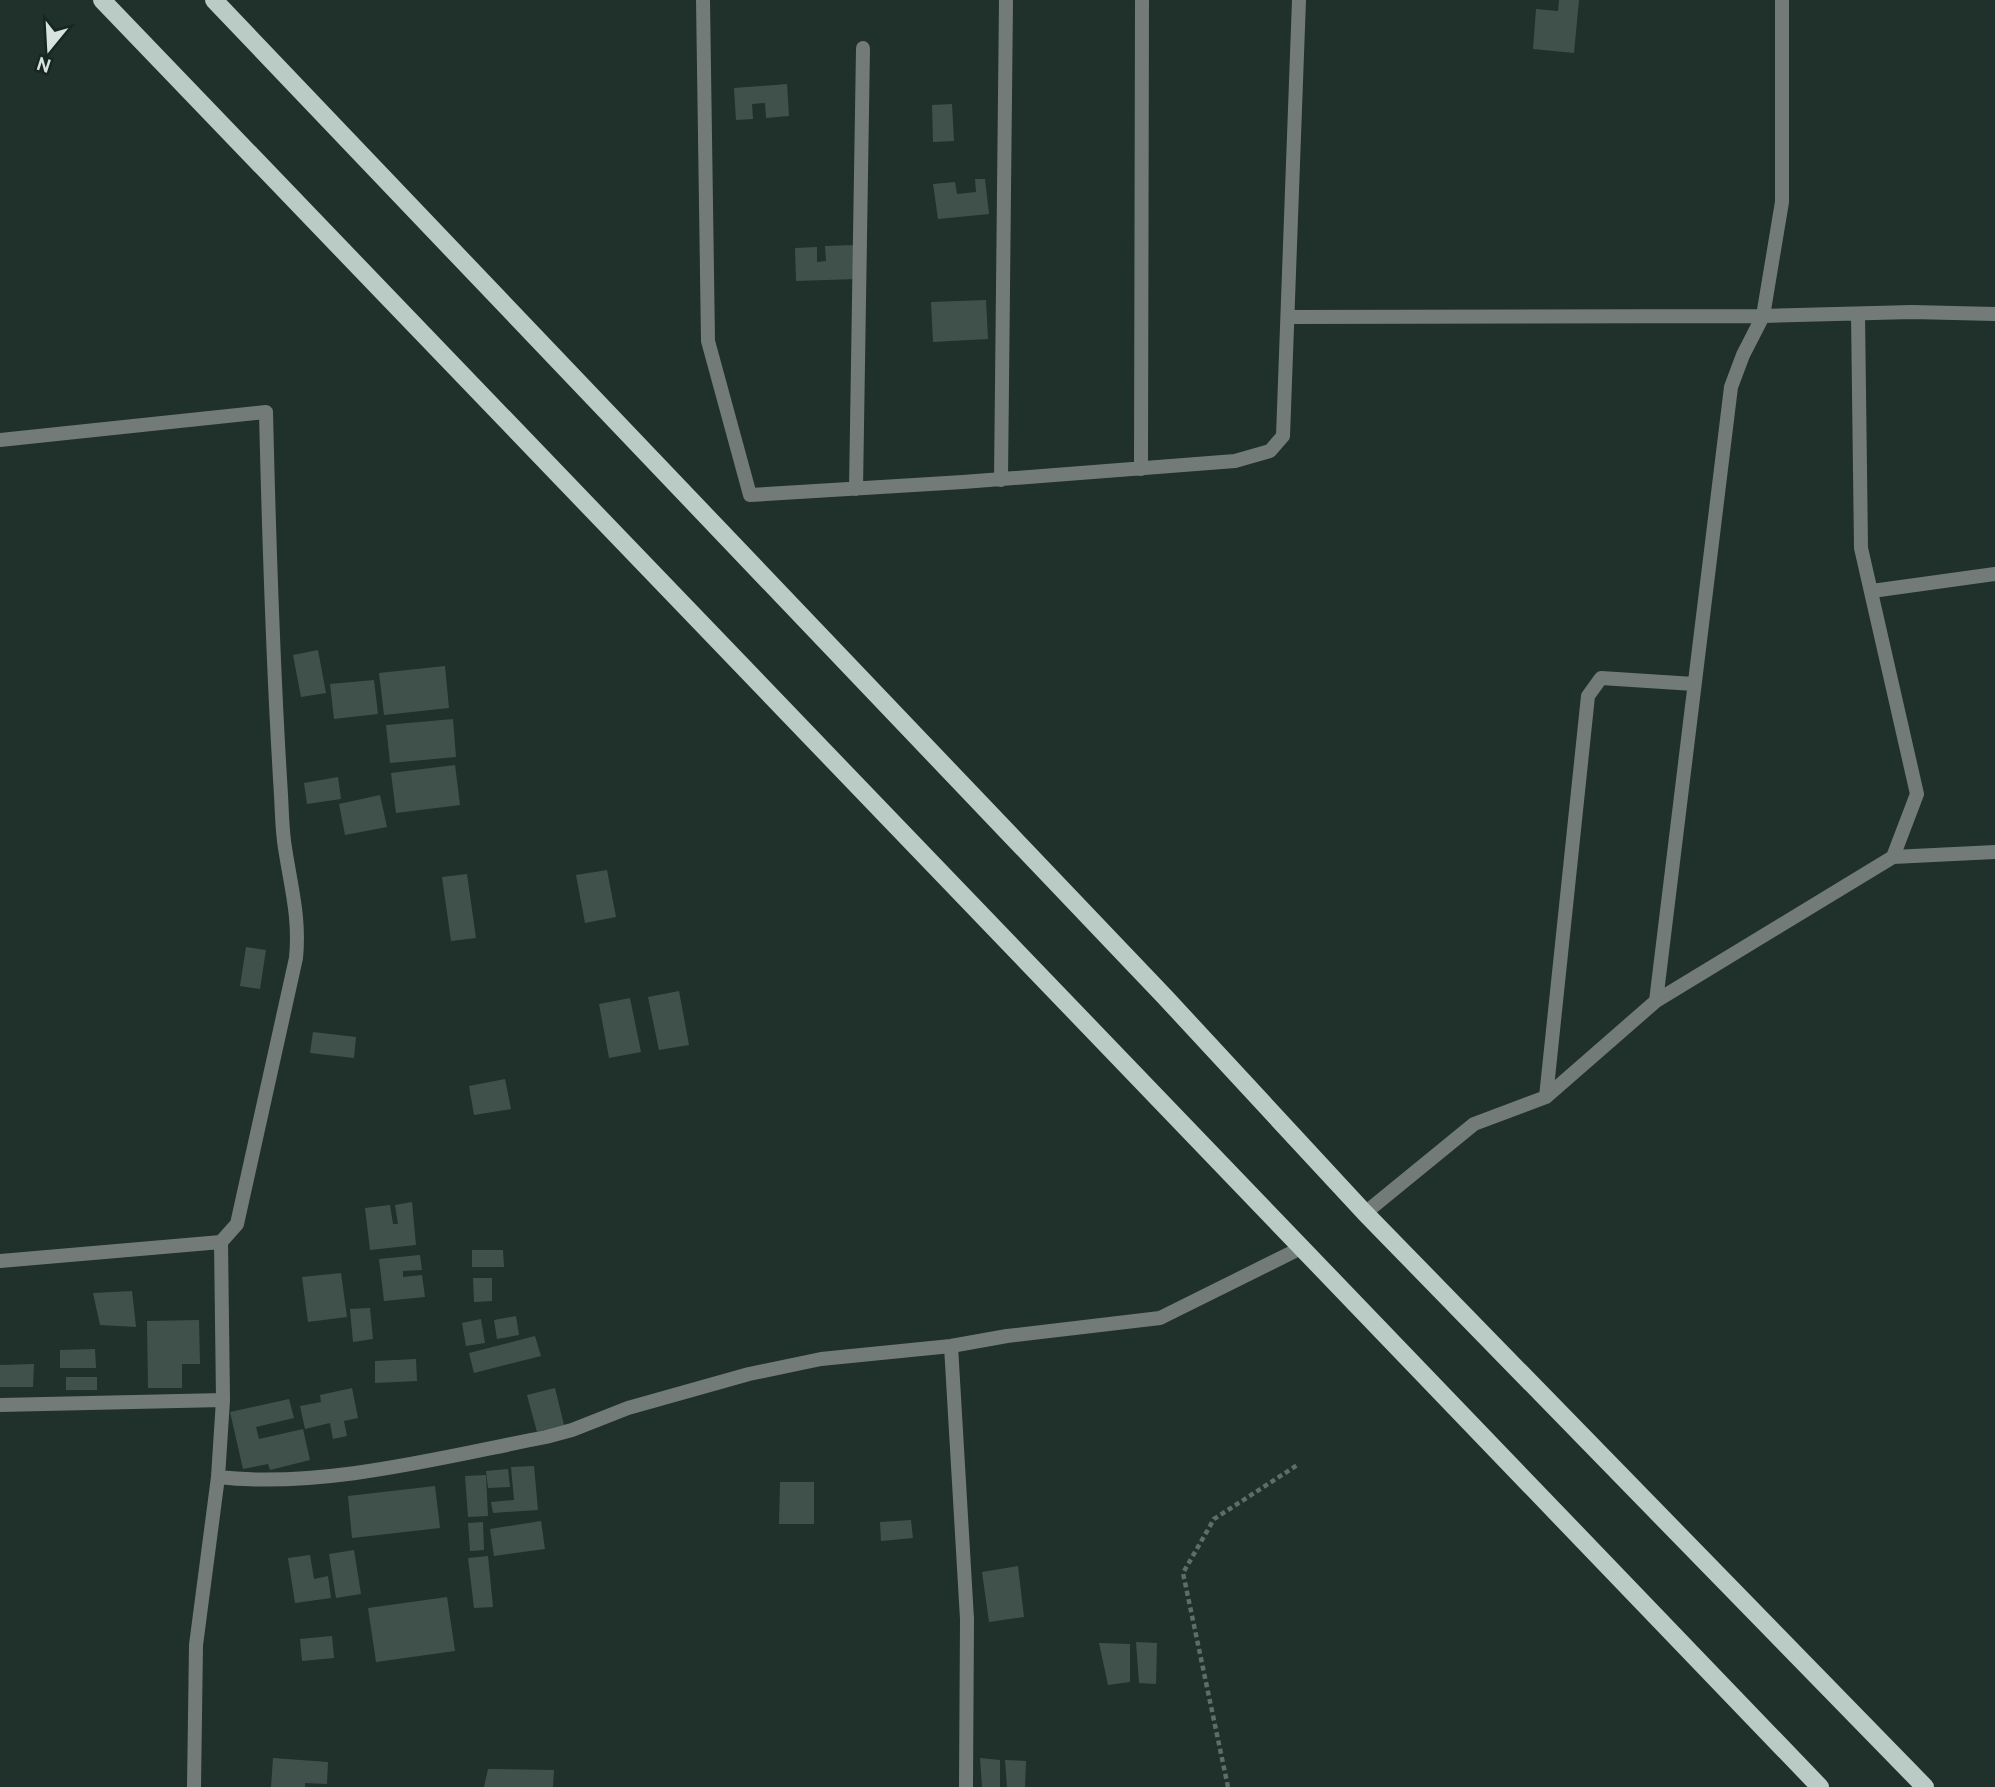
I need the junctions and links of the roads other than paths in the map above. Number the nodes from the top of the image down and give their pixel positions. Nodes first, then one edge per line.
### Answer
1 (102, 0) edge
2 (214, 0) edge
3 (703, 0) edge
4 (1006, 0) edge
5 (1142, 0) edge
6 (1299, 0) edge
7 (1782, 0) edge
8 (863, 48) dead end
9 (1858, 314) junction
10 (1995, 314) edge
11 (1763, 316) junction
12 (1290, 317) junction
13 (0, 440) edge
14 (1141, 468) junction
15 (1001, 480) junction
16 (856, 489) junction
17 (1995, 574) edge
18 (1872, 591) junction
19 (1694, 684) junction
20 (1995, 852) edge
21 (1893, 857) junction
22 (1656, 1001) junction
23 (1546, 1097) junction
24 (1365, 1213) junction
25 (221, 1242) junction
26 (1303, 1247) junction
27 (0, 1261) edge
28 (951, 1346) junction
29 (223, 1400) junction
30 (0, 1405) edge
31 (218, 1477) junction
32 (194, 1787) edge
33 (966, 1787) edge
34 (1820, 1787) edge
35 (1925, 1787) edge

1 - 26 main road
2 - 24 main road
3 - 16 street
4 - 15 street
5 - 14 street
6 - 12 street
7 - 11 street
8 - 16 street
9 - 10 street
9 - 11 street
9 - 18 street
11 - 12 street
11 - 19 street
12 - 14 street
13 - 25 street
14 - 15 street
15 - 16 street
17 - 18 street
18 - 21 street
19 - 22 street
19 - 23 street
20 - 21 street
21 - 22 street
22 - 23 street
23 - 24 street
24 - 35 main road
25 - 27 street
25 - 29 street
26 - 28 street
26 - 34 main road
28 - 31 street
28 - 33 street
29 - 30 street
29 - 31 street
31 - 32 street

